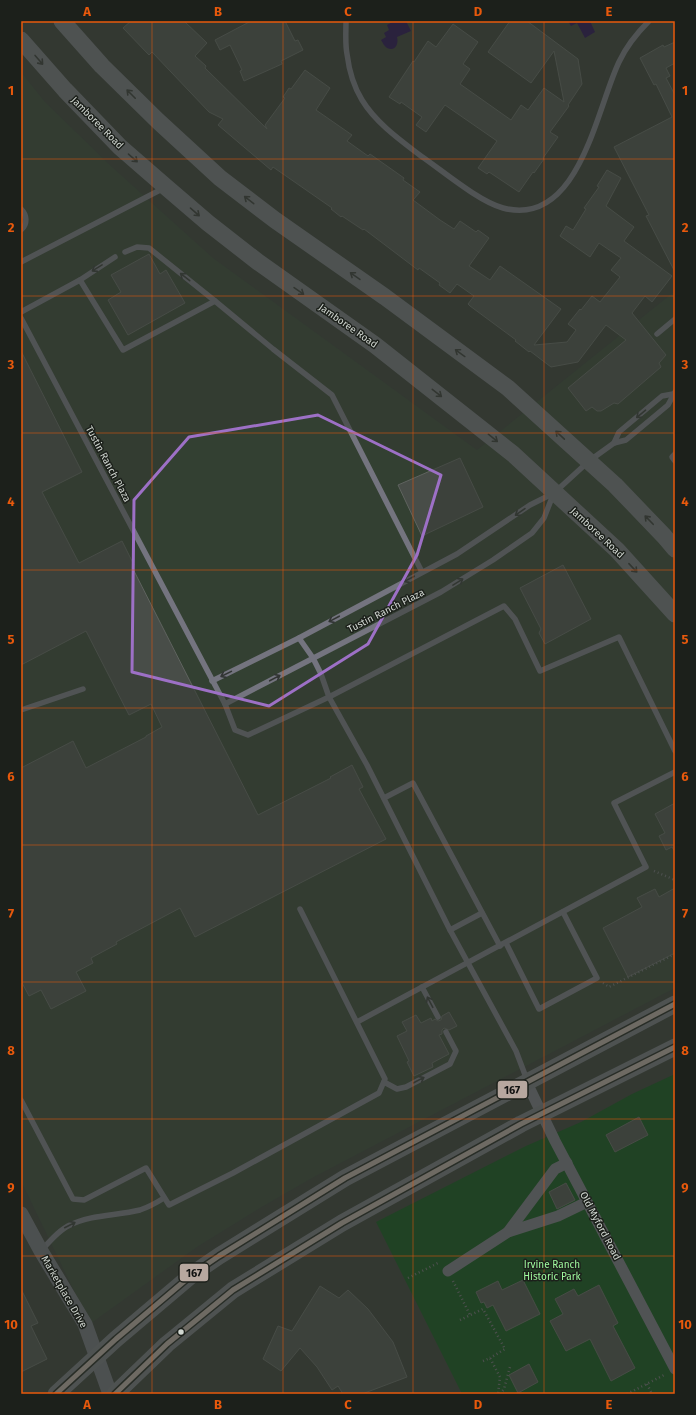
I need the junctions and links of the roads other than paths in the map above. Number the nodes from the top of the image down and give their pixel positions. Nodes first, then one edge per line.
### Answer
1 (62, 21) edge
2 (346, 21) edge
3 (649, 21) edge
4 (21, 40) edge
5 (166, 187) junction
6 (21, 209) edge
7 (21, 230) edge
8 (125, 252) dead end
9 (115, 257) dead end
10 (21, 262) edge
11 (80, 280) junction
12 (215, 301) junction
13 (21, 312) edge
14 (21, 318) edge
15 (675, 319) edge
16 (657, 334) dead end
17 (674, 394) edge
18 (614, 443) junction
19 (675, 454) edge
20 (675, 461) edge
21 (589, 462) junction
22 (554, 493) junction
23 (675, 550) edge
24 (422, 572) junction
25 (675, 614) edge
26 (299, 638) junction
27 (313, 658) junction
28 (212, 681) junction
29 (83, 688) dead end
30 (329, 697) junction
31 (224, 704) junction
32 (21, 710) edge
33 (675, 751) edge
34 (675, 772) edge
35 (384, 798) junction
36 (300, 909) dead end
37 (563, 912) junction
38 (482, 913) junction
39 (450, 930) junction
40 (503, 944) junction
41 (468, 963) junction
42 (422, 987) junction
43 (675, 1004) edge
44 (438, 1017) dead end
45 (357, 1022) junction
46 (446, 1032) dead end
47 (675, 1047) edge
48 (384, 1082) junction
49 (528, 1083) junction
50 (21, 1100) edge
51 (542, 1113) junction
52 (567, 1163) junction
53 (164, 1198) junction
54 (587, 1202) junction
55 (21, 1214) edge
56 (508, 1232) junction
57 (41, 1251) junction
58 (448, 1271) road end
59 (97, 1356) junction
60 (675, 1369) edge
61 (56, 1394) edge
62 (110, 1394) edge
63 (115, 1394) edge

21 -> 1 main road
2 - 3 lane
4 -> 5 main road, Jamboree Road
5 - 10 lane
5 -> 22 main road, Jamboree Road
6 - 7 lane
12 -> 8 lane
9 -> 11 lane
11 - 12 lane
11 - 13 lane
12 - 24 lane
14 - 28 lane, Tustin Ranch Plaza
15 - 16 lane
17 - 18 lane, Tustin Ranch Plaza
17 -> 18 lane, Tustin Ranch Plaza
18 - 21 lane, Tustin Ranch Plaza
19 - 20 lane
21 - 22 lane, Tustin Ranch Plaza
23 -> 21 main road
22 -> 24 lane, Tustin Ranch Plaza
22 -> 25 main road, Jamboree Road
27 -> 22 lane, Tustin Ranch Plaza
24 -> 26 lane, Tustin Ranch Plaza
26 - 27 lane
26 -> 28 lane, Tustin Ranch Plaza
27 - 30 lane
31 -> 27 lane, Tustin Ranch Plaza
28 - 31 lane, Tustin Ranch Plaza
29 - 32 lane
30 - 31 lane
30 - 33 lane
30 - 35 lane
34 - 37 lane
35 - 38 lane
35 - 39 lane
36 - 45 lane
37 - 40 lane
37 - 40 lane
38 - 39 lane
38 - 40 lane
39 - 41 lane
40 - 41 lane
41 - 42 lane
41 - 49 lane
44 -> 42 lane
42 - 45 lane
43 - 49 main road
45 - 48 lane
48 -> 46 lane
47 - 51 main road
48 - 53 lane
49 - 51 street, Old Myford Road
49 - 59 main road
50 - 53 lane
51 - 52 street, Old Myford Road
51 - 63 main road
52 - 54 street, Old Myford Road
52 - 56 street
57 -> 53 lane
54 - 56 street
54 - 60 street, Old Myford Road
55 - 57 street, Marketplace Drive
56 - 58 street
57 - 59 street, Marketplace Drive
59 - 61 main road
59 - 62 street, Marketplace Drive

